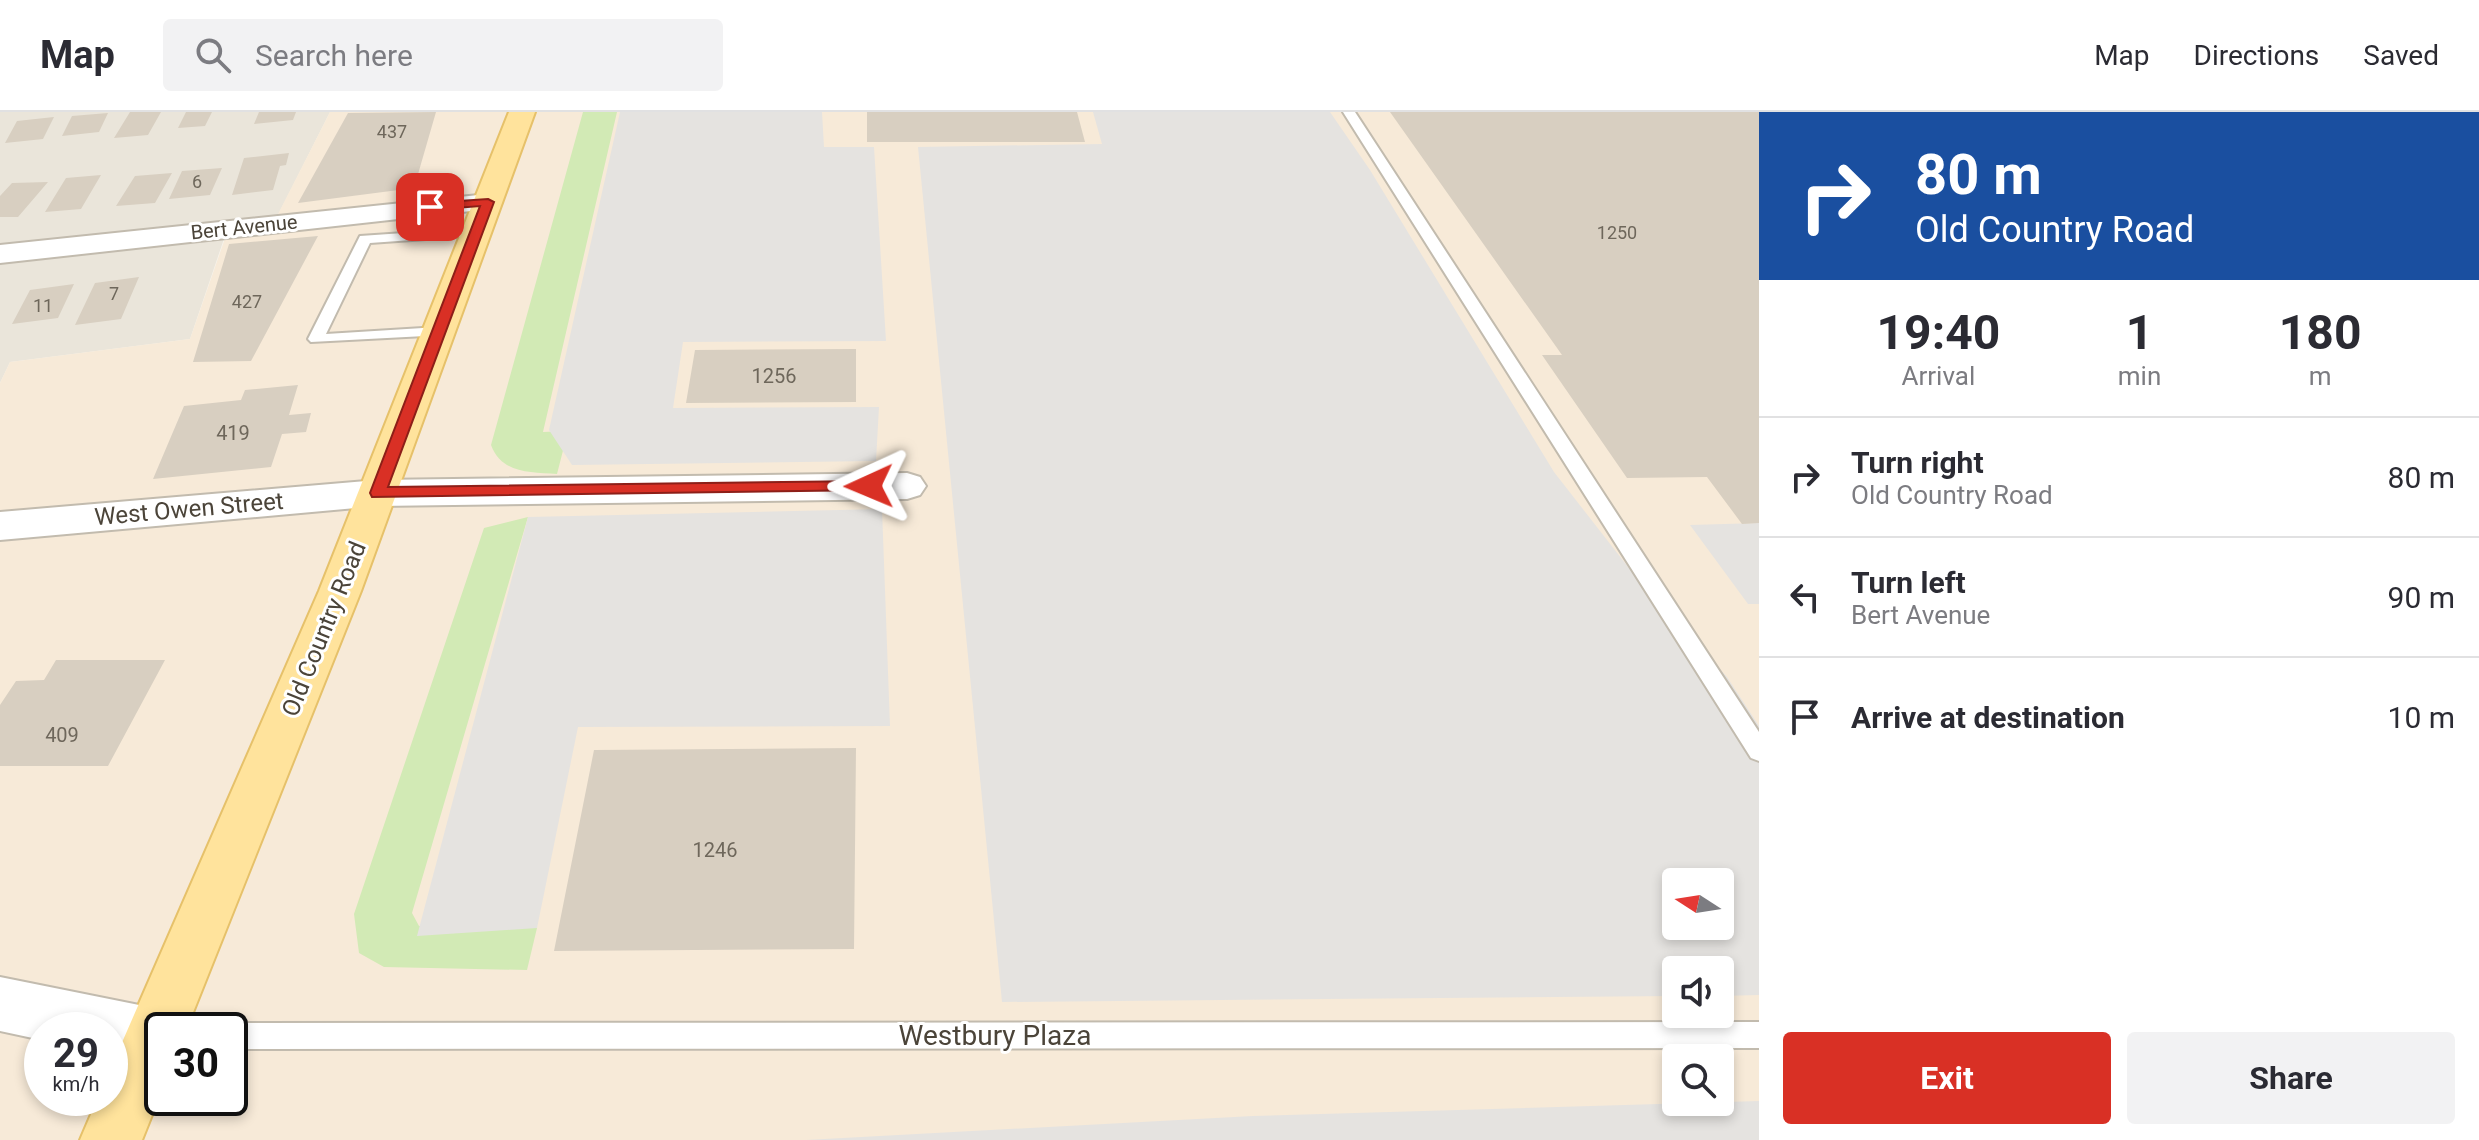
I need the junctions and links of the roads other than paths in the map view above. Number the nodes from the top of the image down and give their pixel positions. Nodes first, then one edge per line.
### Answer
1 (522, 112) edge
2 (1349, 112) edge
3 (482, 217) junction
4 (0, 254) edge
5 (439, 332) junction
6 (907, 486) dead end
7 (378, 493) junction
8 (0, 526) edge
9 (1759, 751) edge
10 (0, 1004) edge
11 (168, 1012) edge
12 (144, 1033) edge
13 (1759, 1035) edge
14 (248, 1036) edge
15 (144, 1067) edge
16 (111, 1140) edge

1 - 3 main road, Old Country Road
2 - 9 lane
3 - 4 street, Bert Avenue
3 - 5 main road, Old Country Road
3 - 5 lane
5 - 7 main road, Old Country Road
6 - 7 street
7 - 8 street, West Owen Street
7 - 11 main road, Old Country Road
10 - 12 street
13 - 14 lane, Westbury Plaza
15 - 16 main road, Old Country Road

